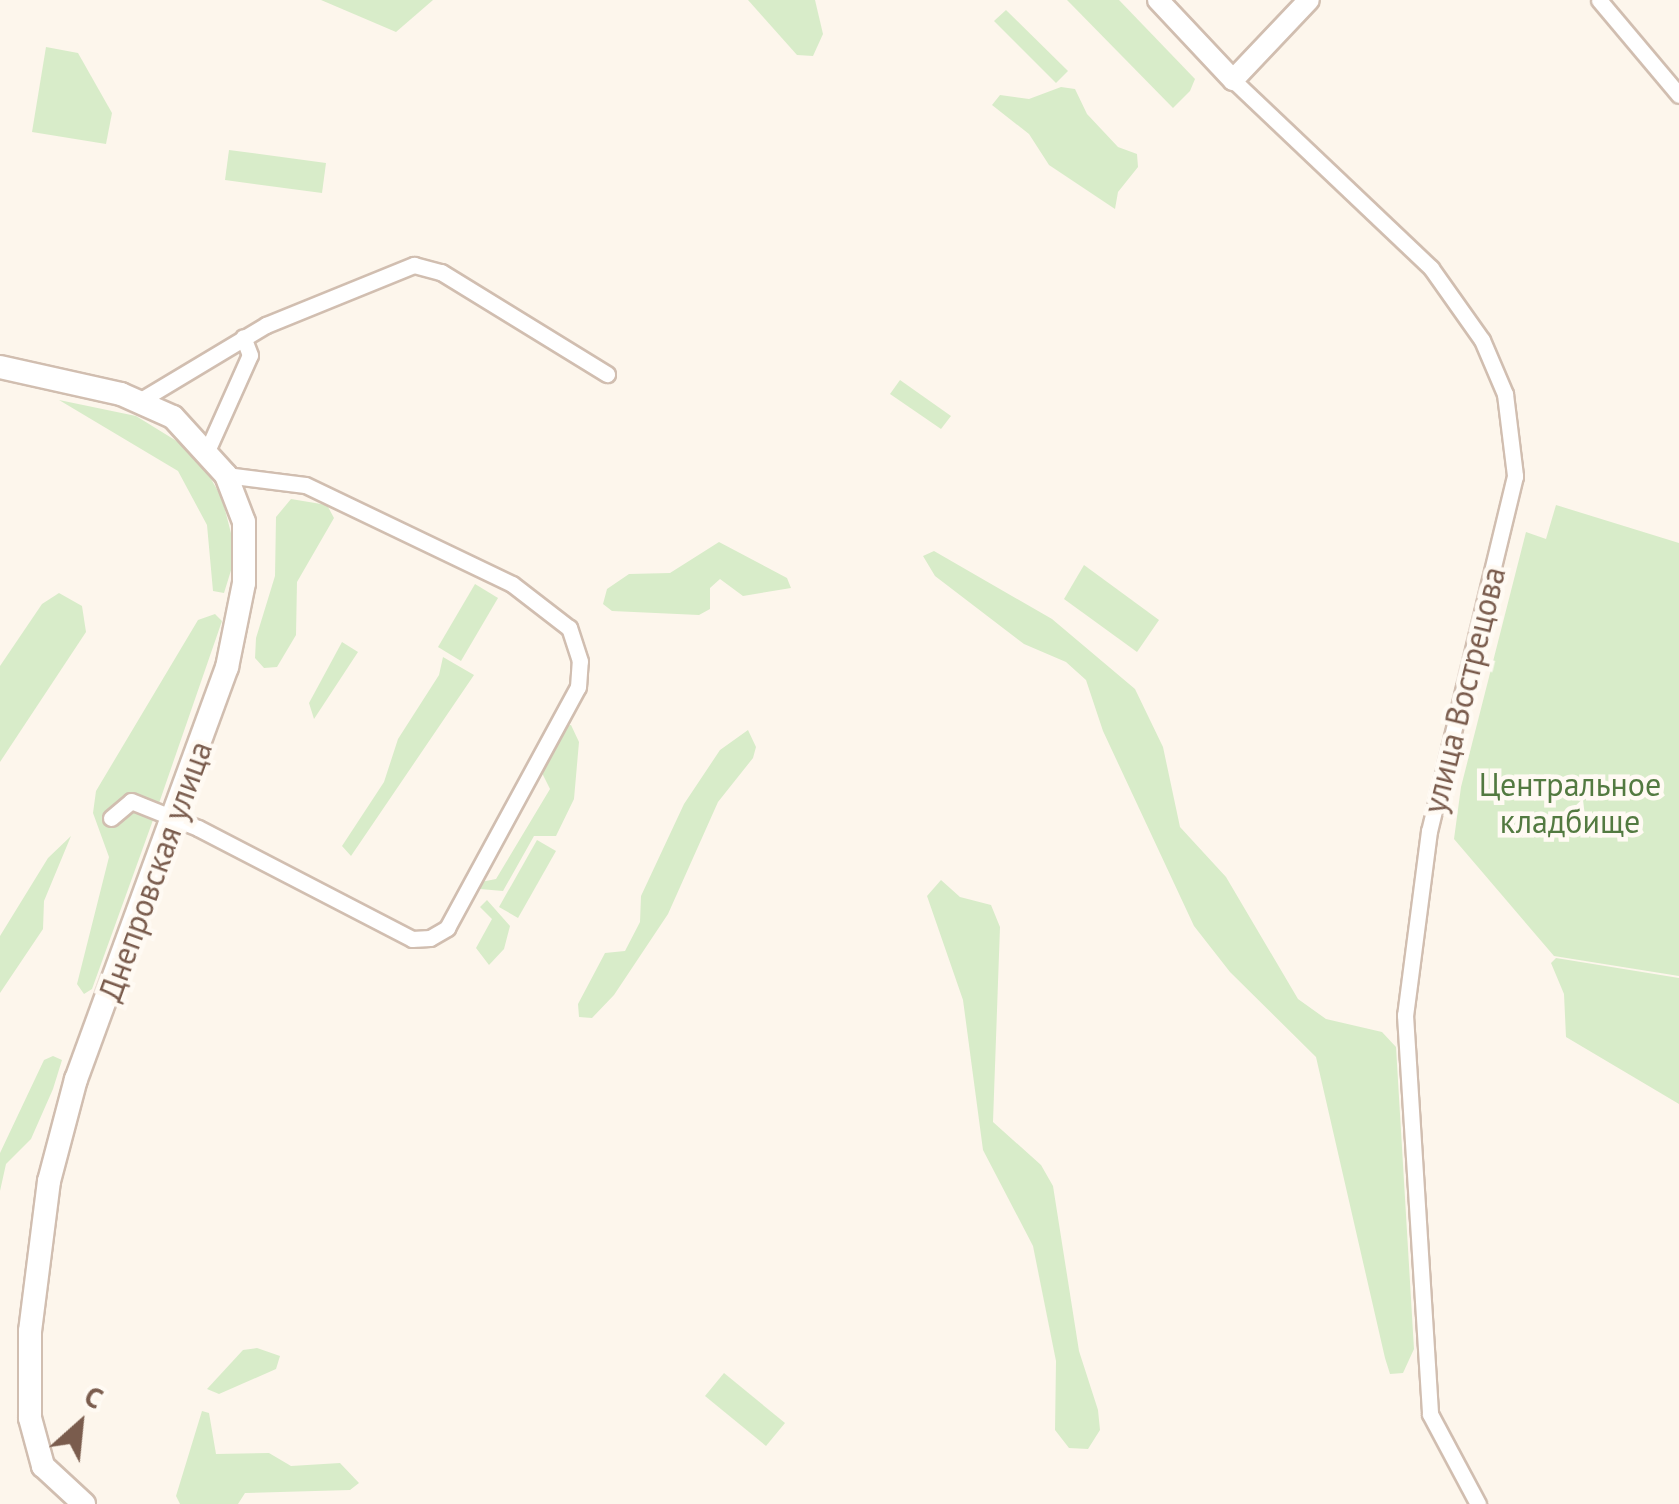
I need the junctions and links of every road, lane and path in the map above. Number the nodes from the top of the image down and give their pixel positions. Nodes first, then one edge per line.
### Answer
1 (1158, 0) edge
2 (1310, 0) edge
3 (1599, 0) edge
4 (1233, 80) junction
5 (1679, 95) edge
6 (243, 337) junction
7 (0, 367) edge
8 (608, 374) dead end
9 (141, 400) junction
10 (207, 450) junction
11 (226, 475) junction
12 (110, 818) dead end
13 (176, 819) junction
14 (84, 1504) edge
15 (1478, 1504) edge

1 - 4 street, улица Вострецова
2 - 4 street
3 - 5 street
4 - 15 street, улица Вострецова
6 - 8 street
6 - 9 street
6 - 10 street
7 - 9 main road, Днепровская улица
9 - 10 main road, Днепровская улица
10 - 11 main road, Днепровская улица
11 - 13 main road, Днепровская улица
11 - 13 street
12 - 13 street
13 - 14 main road, Днепровская улица

